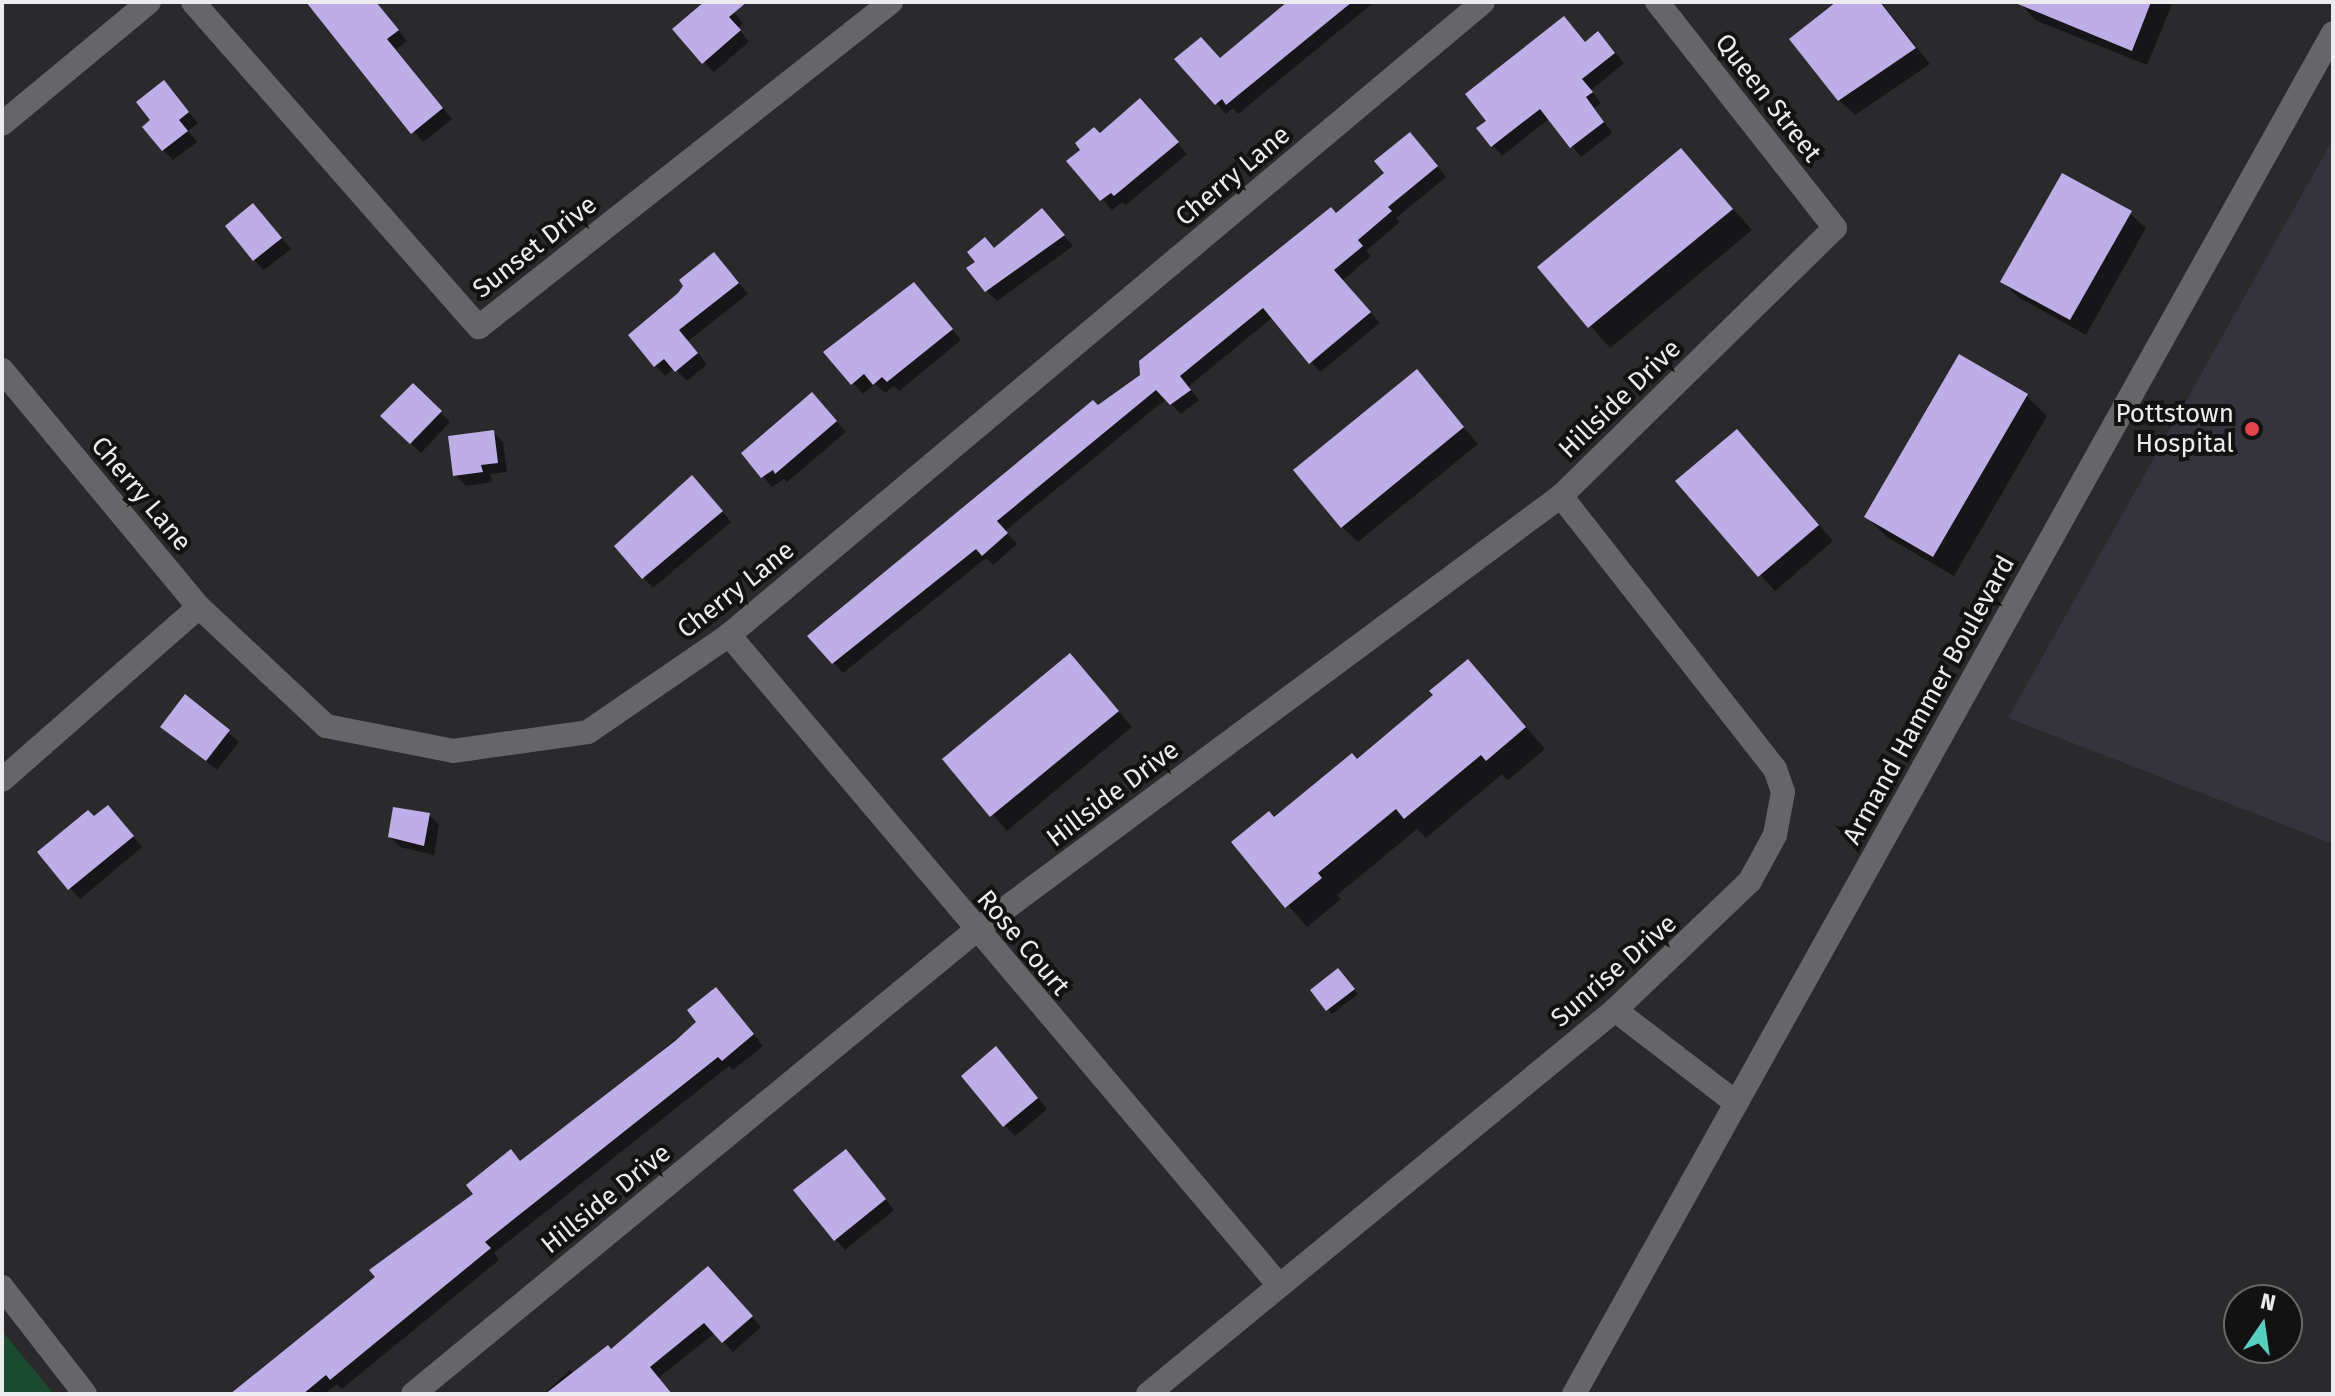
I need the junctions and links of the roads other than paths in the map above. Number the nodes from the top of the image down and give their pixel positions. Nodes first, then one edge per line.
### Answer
1 (149, 2) edge
2 (193, 2) edge
3 (891, 2) edge
4 (1483, 2) edge
5 (1657, 2) edge
6 (2333, 33) edge
7 (2, 124) edge
8 (1835, 228) joint
9 (2, 370) edge
10 (1561, 496) junction
11 (199, 607) junction
12 (729, 635) junction
13 (2, 780) edge
14 (975, 931) junction
15 (1615, 1010) junction
16 (1736, 1103) junction
17 (1278, 1284) junction
18 (2, 1287) edge
19 (85, 1394) edge
20 (413, 1394) edge
21 (1148, 1394) edge
22 (1574, 1394) edge

1 - 7 street
2 - 3 street, Sunset Drive
4 - 12 street, Cherry Lane
5 - 8 street, Queen Street
6 - 16 street, Armand Hammer Boulevard
8 - 10 street, Hillside Drive
9 - 11 street, Cherry Lane
10 - 14 street, Hillside Drive
10 - 15 street, Sunrise Drive
11 - 12 street, Cherry Lane
11 - 13 street
12 - 14 street, Rose Court
14 - 17 street, Rose Court
14 - 20 street, Hillside Drive
15 - 16 street
15 - 17 street, Sunrise Drive
16 - 22 street, Armand Hammer Boulevard
17 - 21 street, Sunrise Drive
18 - 19 street

